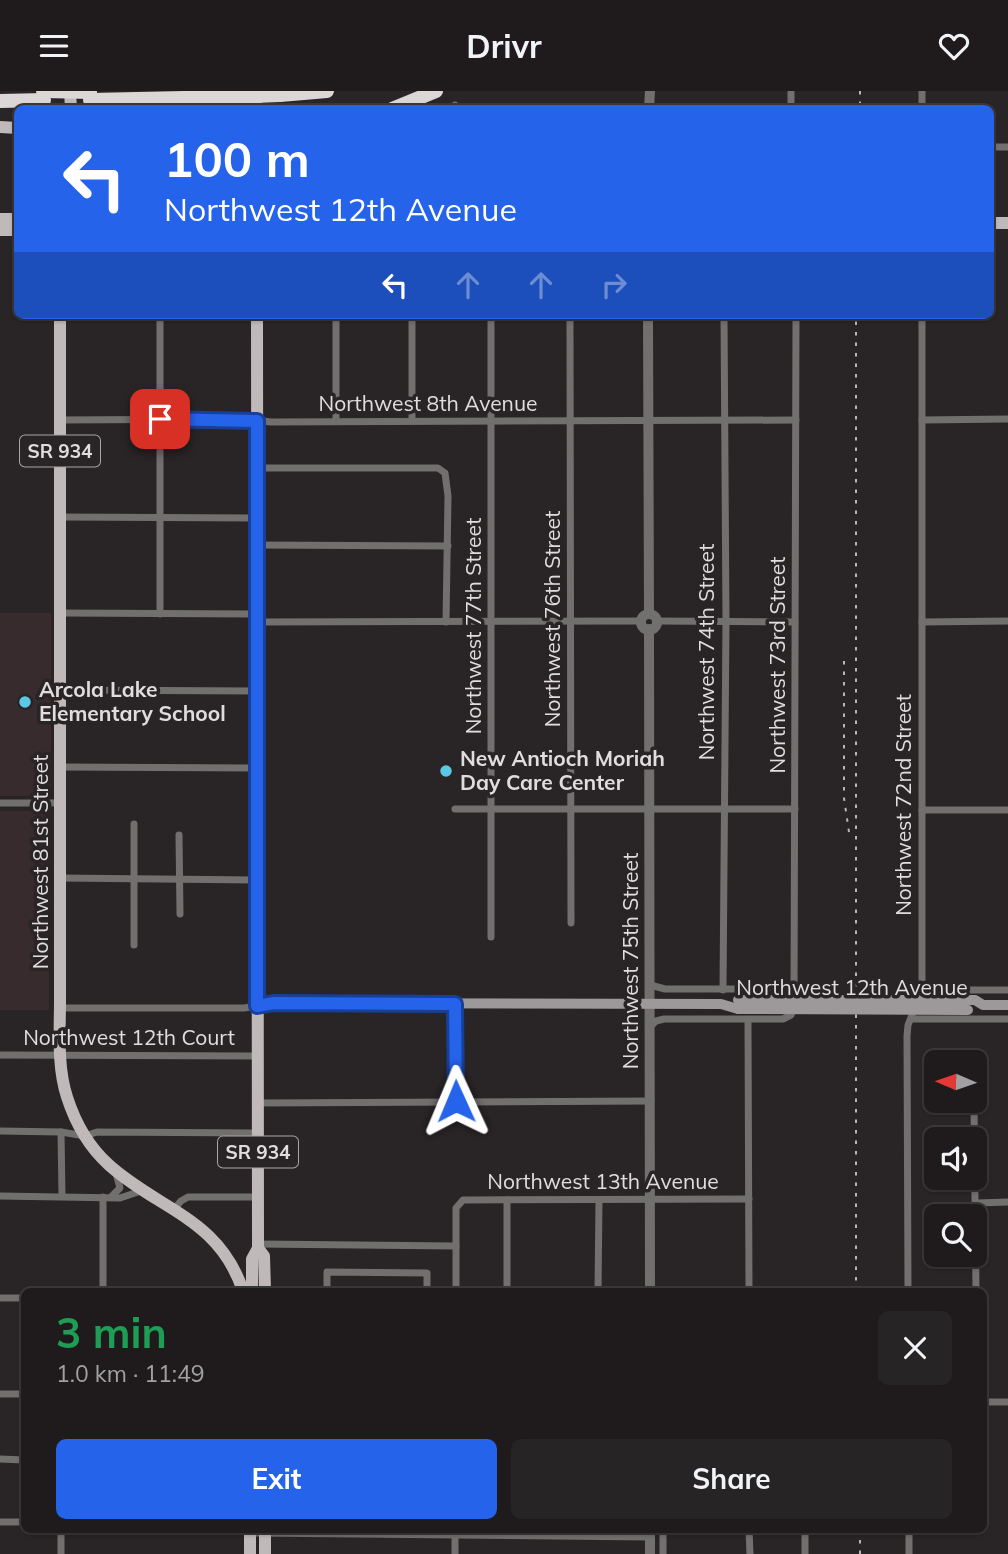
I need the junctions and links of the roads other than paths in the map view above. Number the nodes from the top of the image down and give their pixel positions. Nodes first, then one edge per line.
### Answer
1 (122, 91) edge
2 (327, 91) edge
3 (436, 91) edge
4 (0, 92) edge
5 (43, 96) edge
6 (90, 96) edge
7 (0, 101) edge
8 (402, 105) edge
9 (60, 319) edge
10 (160, 319) edge
11 (257, 319) edge
12 (336, 319) edge
13 (412, 319) edge
14 (491, 319) edge
15 (570, 319) edge
16 (648, 319) edge
17 (724, 319) edge
18 (796, 319) edge
19 (922, 319) edge
20 (160, 419) junction
21 (1008, 419) edge
22 (60, 420) junction
23 (724, 420) junction
24 (796, 420) junction
25 (922, 420) junction
26 (257, 421) junction
27 (336, 421) junction
28 (412, 421) junction
29 (491, 421) junction
30 (570, 421) junction
31 (648, 421) junction
32 (257, 468) junction
33 (60, 517) junction
34 (160, 517) junction
35 (257, 518) junction
36 (257, 545) junction
37 (448, 546) junction
38 (60, 613) junction
39 (160, 614) junction
40 (257, 618) junction
41 (649, 621) junction
42 (726, 621) junction
43 (1008, 621) edge
44 (446, 622) junction
45 (570, 622) junction
46 (795, 622) junction
47 (922, 622) junction
48 (492, 623) junction
49 (60, 690) junction
50 (257, 691) junction
51 (60, 767) junction
52 (257, 768) junction
53 (0, 803) edge
54 (60, 803) junction
55 (455, 809) dead end
56 (570, 809) junction
57 (649, 809) junction
58 (724, 809) junction
59 (795, 809) junction
60 (492, 810) junction
61 (922, 810) junction
62 (1008, 810) edge
63 (134, 824) dead end
64 (179, 835) dead end
65 (60, 878) junction
66 (134, 879) junction
67 (179, 880) junction
68 (258, 880) junction
69 (180, 914) dead end
70 (572, 923) dead end
71 (491, 937) dead end
72 (134, 945) dead end
73 (650, 985) junction
74 (795, 989) junction
75 (723, 990) junction
76 (922, 990) junction
77 (1008, 990) edge
78 (455, 1004) junction
79 (650, 1004) junction
80 (1008, 1005) edge
81 (257, 1006) junction
82 (60, 1008) junction
83 (791, 1015) joint
84 (911, 1019) junction
85 (1008, 1019) edge
86 (748, 1020) junction
87 (650, 1027) junction
88 (0, 1055) edge
89 (61, 1055) junction
90 (257, 1056) junction
91 (456, 1101) junction
92 (651, 1101) junction
93 (258, 1103) junction
94 (73, 1113) junction
95 (974, 1113) edge
96 (0, 1131) edge
97 (61, 1132) junction
98 (257, 1133) junction
99 (85, 1136) junction
100 (115, 1170) junction
101 (145, 1191) junction
102 (0, 1196) edge
103 (62, 1196) junction
104 (107, 1197) junction
105 (257, 1197) junction
106 (650, 1199) junction
107 (749, 1199) junction
108 (507, 1200) junction
109 (599, 1200) junction
110 (1008, 1202) edge
111 (977, 1203) junction
112 (175, 1208) junction
113 (258, 1246) junction
114 (456, 1246) junction
115 (103, 1288) edge
116 (242, 1288) edge
117 (252, 1288) edge
118 (265, 1288) edge
119 (327, 1288) edge
120 (427, 1288) edge
121 (456, 1288) edge
122 (506, 1288) edge
123 (598, 1288) edge
124 (650, 1288) edge
125 (749, 1288) edge
126 (908, 1288) edge
127 (976, 1288) edge
128 (0, 1298) edge
129 (21, 1298) edge
130 (0, 1394) edge
131 (21, 1394) edge
132 (987, 1402) edge
133 (1008, 1402) edge
134 (0, 1459) edge
135 (21, 1459) edge
136 (0, 1522) edge
137 (21, 1523) edge
138 (61, 1533) edge
139 (250, 1533) edge
140 (265, 1533) edge
141 (455, 1533) edge
142 (650, 1533) edge
143 (663, 1533) edge
144 (750, 1533) edge
145 (805, 1533) edge
146 (909, 1533) edge
147 (61, 1554) edge
148 (250, 1554) edge
149 (265, 1554) edge
150 (455, 1554) edge
151 (650, 1554) edge
152 (663, 1554) edge
153 (750, 1554) edge
154 (805, 1554) edge
155 (909, 1554) edge

1 - 6 highway
2 - 6 highway, bridge
3 - 8 highway
4 - 5 highway
5 - 6 highway
5 - 7 highway
9 - 22 main road, Northwest 81st Street / SR 934
10 - 20 street
11 - 26 main road, SR 934
12 - 27 street
13 - 28 street
14 - 29 street, Northwest 77th Street
15 - 30 street, Northwest 76th Street
16 - 31 street, Northwest 75th Street
17 - 23 street, Northwest 74th Street
18 - 24 street, Northwest 73rd Street
19 - 25 street, Northwest 72nd Street
20 - 22 street, Northwest 8th Avenue
20 - 26 street, Northwest 8th Avenue
20 - 34 street
21 - 25 street
22 - 33 main road, Northwest 81st Street / SR 934
23 - 24 street, Northwest 8th Avenue
23 - 31 street, Northwest 8th Avenue
23 - 42 street, Northwest 74th Street
24 - 46 street, Northwest 73rd Street
25 - 47 street, Northwest 72nd Street
26 - 27 street, Northwest 8th Avenue
26 - 32 main road, SR 934
27 - 28 street, Northwest 8th Avenue
28 - 29 street, Northwest 8th Avenue
29 - 30 street, Northwest 8th Avenue
29 - 48 street, Northwest 77th Street
30 - 31 street, Northwest 8th Avenue
30 - 45 street, Northwest 76th Street
31 - 41 street, Northwest 75th Street
32 - 35 main road, SR 934
32 - 37 street
33 - 34 street
33 - 38 main road, Northwest 81st Street / SR 934
34 - 35 street
34 - 39 street
35 - 36 main road, SR 934
36 - 37 street
36 - 40 main road, SR 934
37 - 44 street
38 - 39 street
38 - 49 main road, Northwest 81st Street / SR 934
39 - 40 street
40 - 44 street
40 - 50 main road, SR 934
41 - 42 street
41 - 45 street
41 - 57 street, Northwest 75th Street
42 - 46 street
42 - 58 street, Northwest 74th Street
43 - 47 street
44 - 48 street
45 - 48 street
45 - 56 street, Northwest 76th Street
46 - 59 street, Northwest 73rd Street
47 - 61 street, Northwest 72nd Street
48 - 60 street, Northwest 77th Street
49 - 50 street
49 - 51 main road, Northwest 81st Street / SR 934
50 - 52 main road, SR 934
51 - 52 street
51 - 54 main road, Northwest 81st Street / SR 934
52 - 68 main road, SR 934
53 - 54 street
54 - 65 main road, Northwest 81st Street / SR 934
55 - 60 street
56 - 57 street
56 - 60 street
56 - 70 street, Northwest 76th Street
57 - 58 street
57 - 73 street, Northwest 75th Street
58 - 59 street
58 - 75 street, Northwest 74th Street
59 - 74 street, Northwest 73rd Street
60 - 71 street, Northwest 77th Street
61 - 62 street
61 - 76 street, Northwest 72nd Street
63 - 66 street
64 - 67 street
65 - 66 street
65 - 82 main road, Northwest 81st Street / SR 934
66 - 67 street
66 - 72 street
67 - 68 street
67 - 69 street
68 - 81 main road, SR 934
73 - 75 street, Northwest 12th Avenue
73 - 79 street, Northwest 75th Street
74 - 75 street, Northwest 12th Avenue
74 - 83 street, Northwest 73rd Street
76 - 77 street, Northwest 12th Avenue
76 - 84 street, Northwest 72nd Street
78 - 79 main road, Northwest 12th Avenue
78 - 81 main road, Northwest 12th Avenue
78 - 91 street
79 - 80 main road, Northwest 12th Avenue, bridge
79 - 87 street, Northwest 75th Street
81 - 82 street, Northwest 12th Avenue
81 - 90 main road, SR 934
82 - 89 main road, Northwest 81st Street / SR 934
83 - 86 street, Northwest 12th Avenue
84 - 85 street, Northwest 12th Avenue
84 - 126 street, Northwest 72nd Street
86 - 87 street, Northwest 12th Avenue
86 - 107 street
87 - 92 street, Northwest 75th Street
88 - 89 street, Northwest 12th Court
89 - 90 street, Northwest 12th Court
89 - 94 main road, Northwest 81st Street / SR 934
90 - 93 main road, SR 934
91 - 92 street
91 - 93 street
92 - 106 street, Northwest 75th Street
93 - 98 main road, SR 934
94 - 97 street
94 - 99 main road, Northwest 81st Street / SR 934
95 - 111 street
96 - 97 street
97 - 99 street
97 - 103 street
98 - 99 street
98 - 105 main road, SR 934
99 - 100 main road, Northwest 81st Street / SR 934
100 - 101 main road, Northwest 81st Street / SR 934
100 - 104 street
101 - 104 street
101 - 112 main road, Northwest 81st Street / SR 934
102 - 103 street
103 - 104 street
104 - 115 street
105 - 112 street
105 - 113 main road, SR 934
106 - 107 street, Northwest 13th Avenue
106 - 109 street, Northwest 13th Avenue
106 - 124 street, Northwest 75th Street
107 - 125 street
108 - 109 street, Northwest 13th Avenue
108 - 114 street, Northwest 13th Avenue
108 - 122 street
109 - 123 street
110 - 111 street
111 - 127 street
112 - 116 main road, Northwest 81st Street / SR 934
113 - 114 street
113 - 117 main road
113 - 118 main road, SR 934
114 - 121 street
119 - 120 street
128 - 129 street
130 - 131 street
132 - 133 street
134 - 135 street
136 - 137 street
138 - 147 street
139 - 148 main road
140 - 149 main road
141 - 150 street
142 - 151 street
143 - 152 street
144 - 153 street
145 - 154 street
146 - 155 street

